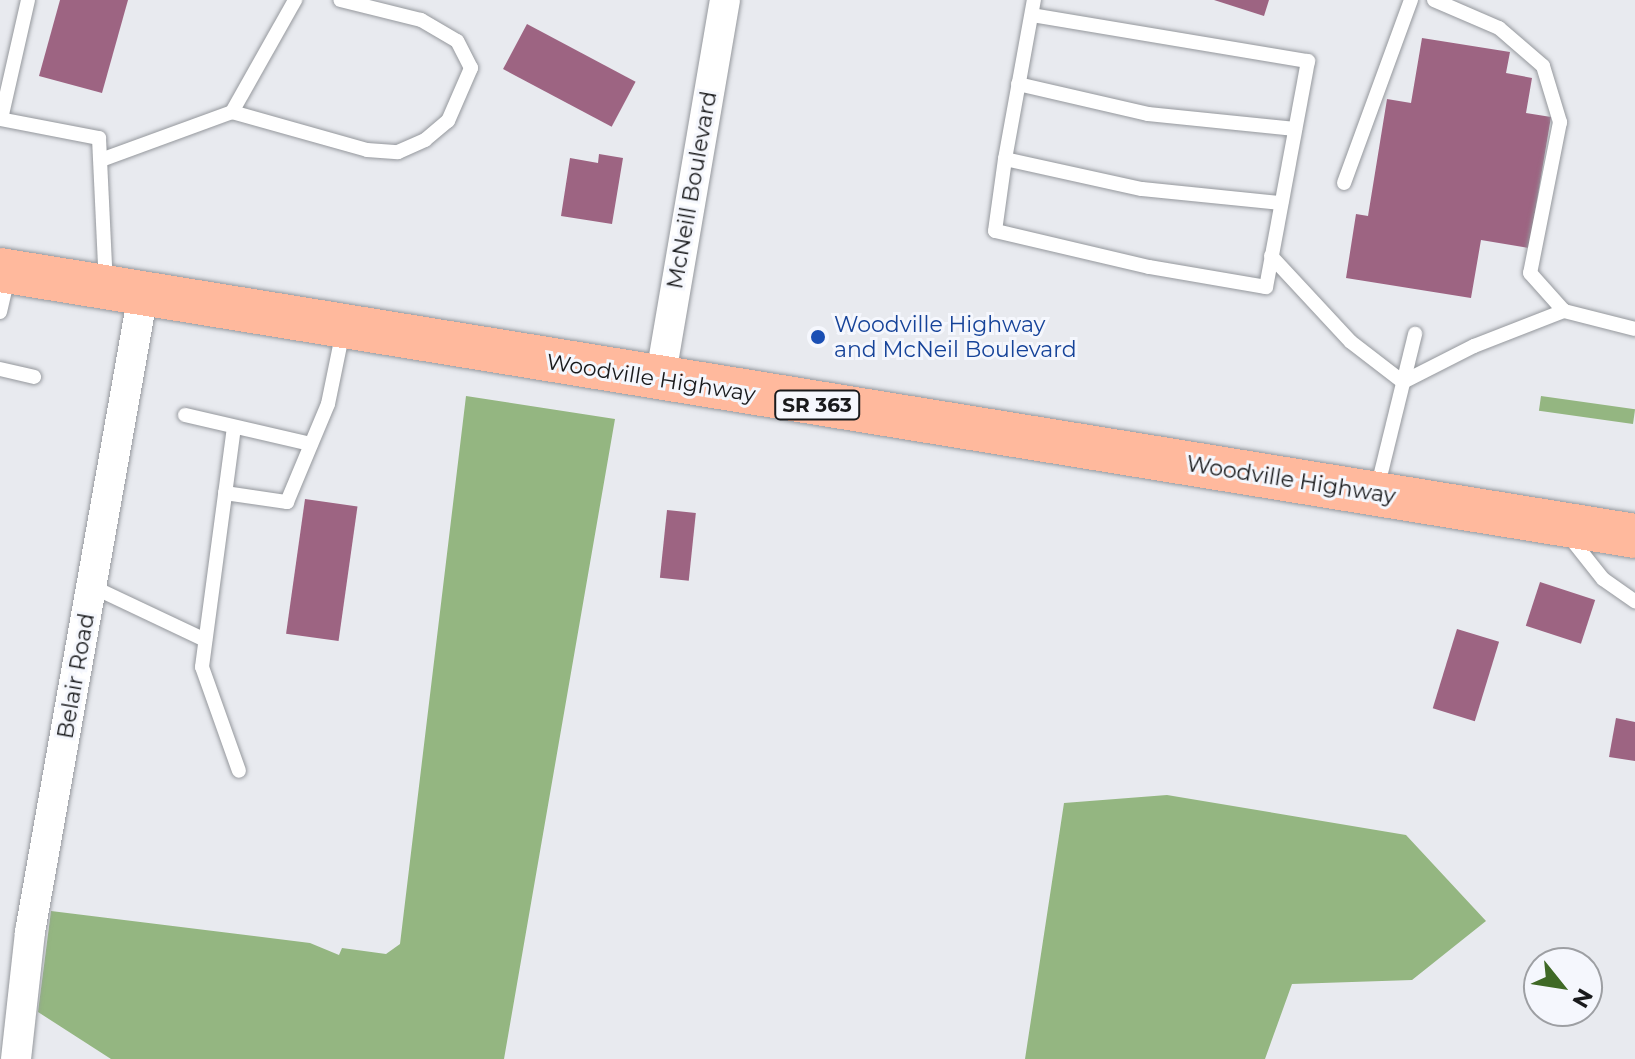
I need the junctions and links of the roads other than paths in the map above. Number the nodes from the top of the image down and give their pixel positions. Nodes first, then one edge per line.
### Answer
1 (28, 0) edge
2 (295, 0) edge
3 (340, 0) edge
4 (725, 0) edge
5 (1411, 0) edge
6 (1434, 0) edge
7 (1474, 0) edge
8 (1033, 7) edge
9 (1463, 13) junction
10 (1018, 84) junction
11 (232, 112) junction
12 (0, 119) edge
13 (1295, 129) junction
14 (1005, 159) junction
15 (101, 160) junction
16 (1344, 183) dead end
17 (1281, 203) junction
18 (1271, 256) junction
19 (3, 285) edge
20 (125, 291) junction
21 (1564, 311) junction
22 (344, 327) junction
23 (1635, 329) edge
24 (1415, 334) dead end
25 (0, 369) edge
26 (34, 377) dead end
27 (660, 380) junction
28 (1403, 382) junction
29 (185, 415) dead end
30 (234, 427) junction
31 (311, 444) junction
32 (225, 493) junction
33 (1376, 494) junction
34 (1558, 524) junction
35 (1635, 536) edge
36 (91, 586) junction
37 (1635, 601) edge
38 (205, 640) junction
39 (239, 771) dead end
40 (16, 1059) edge

1 - 12 lane
2 - 11 lane
3 - 11 lane
4 - 27 street, McNeill Boulevard
5 - 16 lane
6 - 9 lane
7 - 9 lane
8 - 10 lane
8 - 13 lane
9 - 21 lane
10 - 13 lane
10 - 14 lane
11 - 15 lane
12 - 15 lane
13 - 17 lane
14 - 17 lane
14 - 18 lane
15 - 20 lane
17 - 18 lane
18 - 28 lane
19 - 20 main road, Woodville Highway / SR 363
20 - 22 main road, Woodville Highway / SR 363
20 - 36 street, Belair Road
21 - 23 lane
21 - 28 lane
22 - 27 main road, Woodville Highway / SR 363
22 - 31 lane
24 - 28 lane
25 - 26 lane
27 - 33 main road, Woodville Highway / SR 363
28 - 33 lane
29 - 30 lane
30 - 31 lane
30 - 32 lane
31 - 32 lane
32 - 38 lane
33 - 34 main road, Woodville Highway / SR 363
34 - 35 main road, Woodville Highway / SR 363
34 - 37 lane
36 - 38 lane
36 - 40 street, Belair Road
38 - 39 lane

